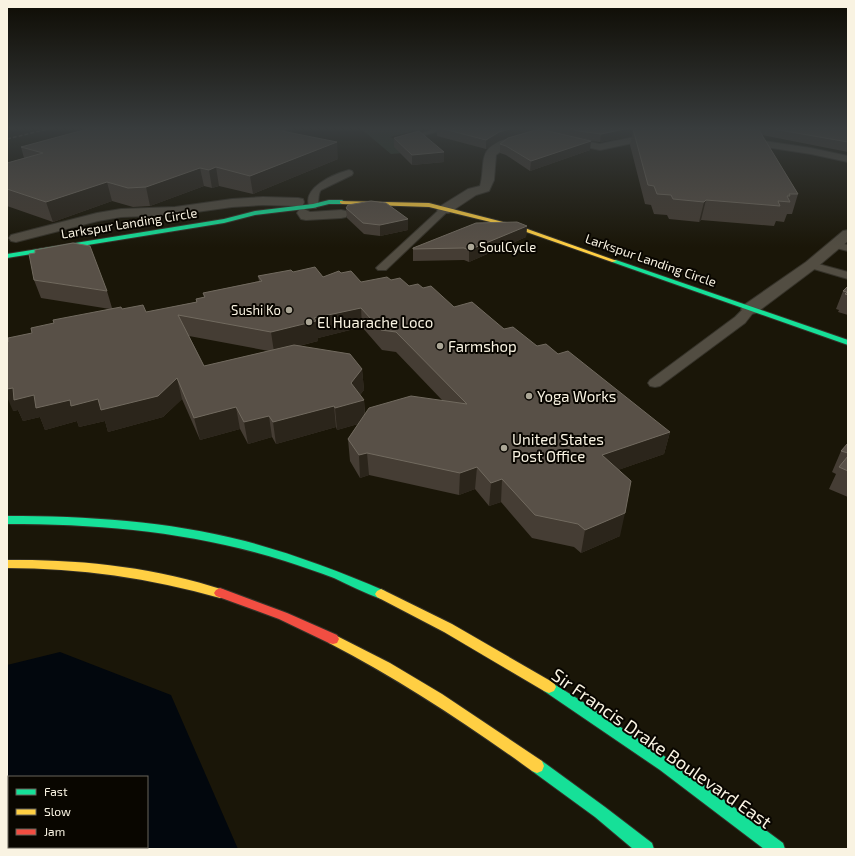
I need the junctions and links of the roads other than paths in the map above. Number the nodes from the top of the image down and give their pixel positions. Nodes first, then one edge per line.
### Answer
1 (490, 168) edge
2 (349, 172) dead end
3 (305, 207) junction
4 (444, 210) junction
5 (254, 212) junction
6 (341, 214) dead end
7 (848, 234) edge
8 (11, 242) edge
9 (842, 246) edge
10 (7, 256) edge
11 (811, 265) junction
12 (382, 268) dead end
13 (848, 276) edge
14 (750, 308) junction
15 (848, 343) edge
16 (655, 383) dead end
17 (7, 520) edge
18 (7, 564) edge
19 (646, 849) edge
20 (777, 849) edge

1 - 4 street
2 - 3 lane
3 - 4 main road, Larkspur Landing Circle
3 - 5 main road, Larkspur Landing Circle
3 - 6 street
3 - 8 street
4 - 12 lane
4 - 14 main road, Larkspur Landing Circle
5 - 8 main road, Larkspur Landing Circle
5 - 10 main road, Larkspur Landing Circle
7 - 9 street
9 - 11 street
11 - 13 lane
11 - 14 street
14 - 15 main road, Larkspur Landing Circle
14 - 16 lane
17 - 20 main road, Sir Francis Drake Boulevard East
18 - 19 main road

